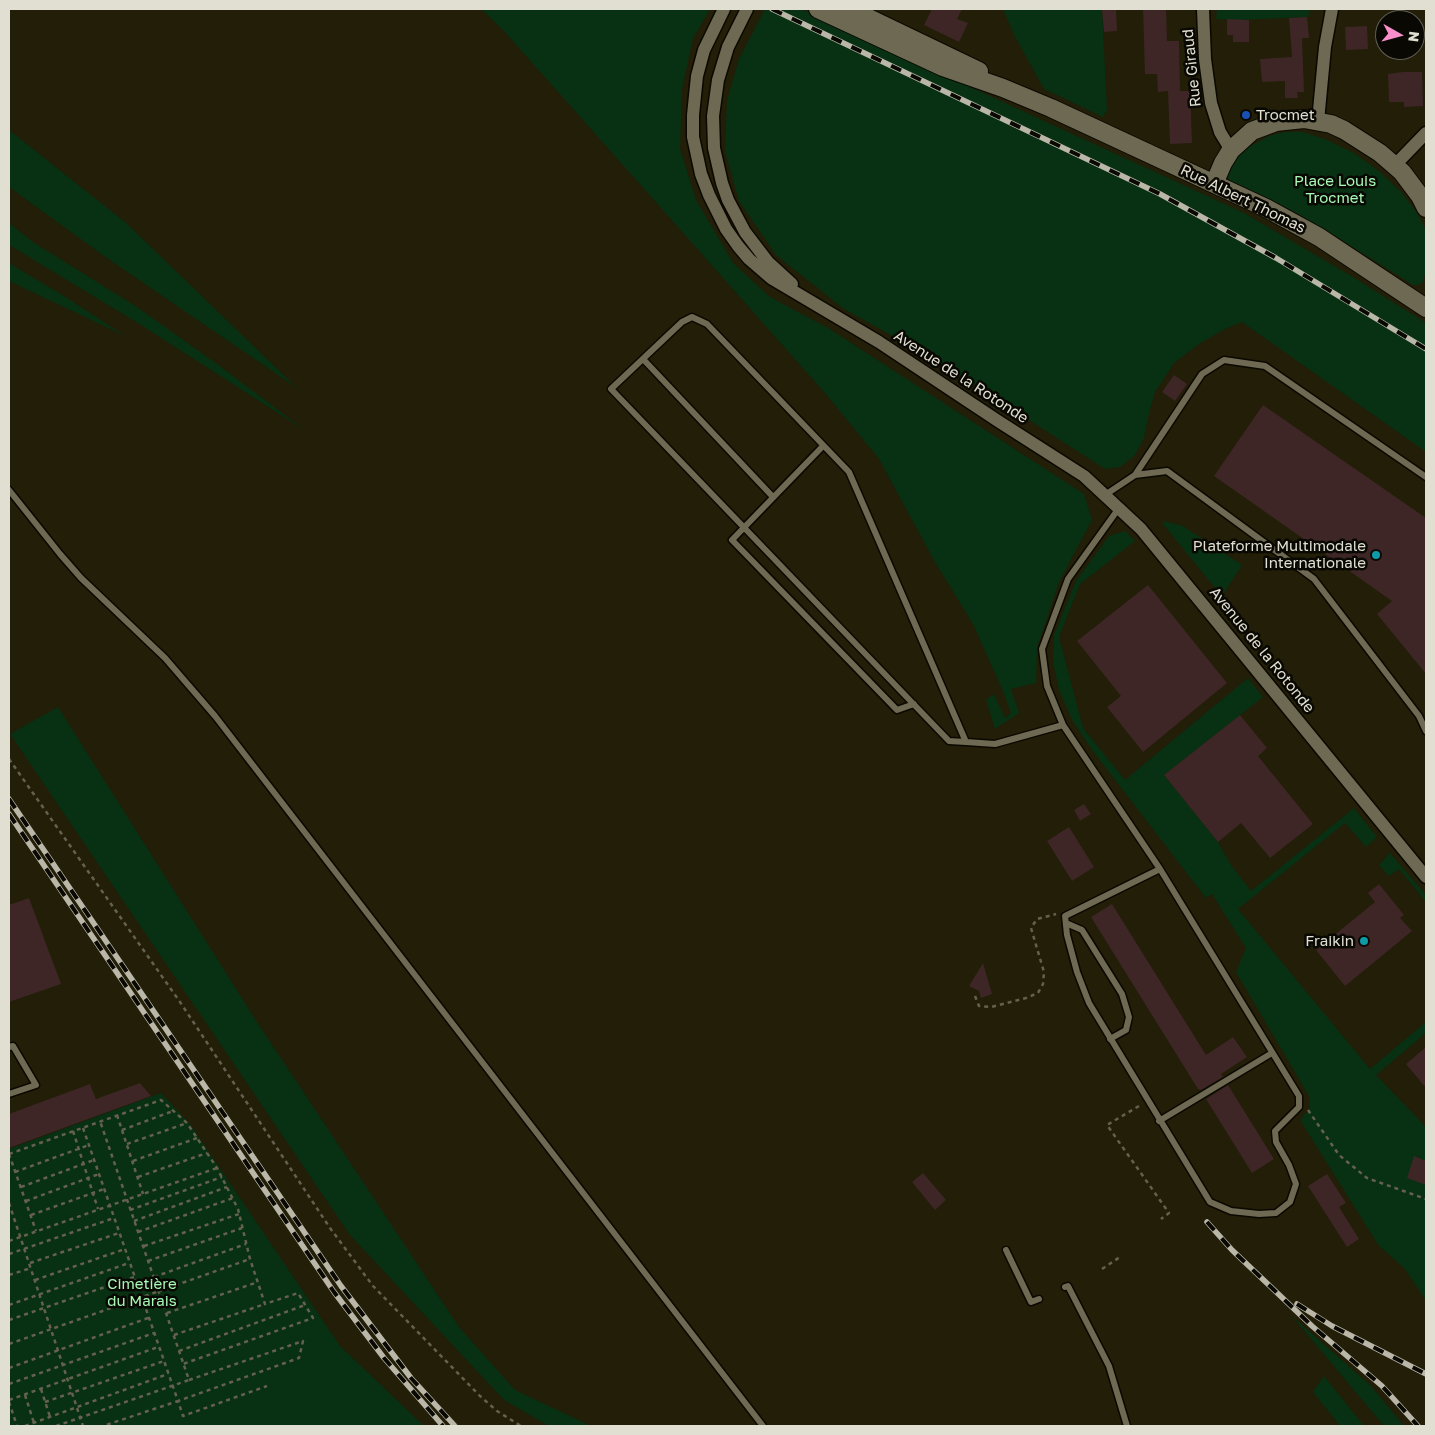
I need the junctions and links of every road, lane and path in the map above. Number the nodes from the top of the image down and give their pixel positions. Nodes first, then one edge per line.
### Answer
1 (724, 9) edge
2 (747, 9) edge
3 (818, 9) edge
4 (850, 9) edge
5 (1203, 9) edge
6 (1332, 9) edge
7 (1051, 108) junction
8 (1318, 121) junction
9 (1426, 133) edge
10 (1231, 150) junction
11 (1396, 165) junction
12 (1214, 184) junction
13 (1424, 199) edge
14 (1424, 302) edge
15 (831, 312) junction
16 (643, 359) junction
17 (823, 446) junction
18 (1134, 475) junction
19 (1426, 477) edge
20 (9, 490) edge
21 (1105, 496) junction
22 (773, 497) junction
23 (1119, 508) junction
24 (744, 527) junction
25 (914, 704) junction
26 (1063, 725) junction
27 (1426, 731) edge
28 (966, 742) junction
29 (9, 759) edge
30 (1160, 869) junction
31 (1426, 876) edge
32 (1065, 920) junction
33 (975, 996) dead end
34 (1110, 1039) junction
35 (9, 1047) edge
36 (1272, 1053) junction
37 (9, 1094) edge
38 (1299, 1096) junction
39 (1147, 1101) junction
40 (173, 1111) junction
41 (117, 1115) junction
42 (100, 1121) junction
43 (1159, 1121) junction
44 (187, 1124) junction
45 (83, 1128) junction
46 (122, 1130) junction
47 (73, 1131) junction
48 (197, 1138) junction
49 (127, 1144) junction
50 (89, 1145) junction
51 (78, 1149) junction
52 (207, 1153) junction
53 (9, 1154) edge
54 (94, 1160) junction
55 (132, 1161) junction
56 (84, 1164) junction
57 (217, 1168) junction
58 (16, 1172) junction
59 (99, 1174) junction
60 (138, 1177) junction
61 (222, 1177) junction
62 (89, 1178) junction
63 (21, 1187) junction
64 (227, 1187) junction
65 (104, 1189) junction
66 (94, 1192) junction
67 (143, 1194) junction
68 (232, 1198) junction
69 (126, 1199) junction
70 (1426, 1199) edge
71 (26, 1201) junction
72 (9, 1203) edge
73 (110, 1206) junction
74 (98, 1209) junction
75 (130, 1210) junction
76 (239, 1214) junction
77 (31, 1215) junction
78 (114, 1218) junction
79 (1162, 1219) dead end
80 (134, 1221) junction
81 (242, 1228) junction
82 (36, 1231) junction
83 (138, 1232) junction
84 (119, 1233) junction
85 (20, 1236) junction
86 (9, 1240) edge
87 (246, 1244) junction
88 (143, 1247) junction
89 (25, 1249) junction
90 (125, 1250) junction
91 (1006, 1250) dead end
92 (9, 1254) edge
93 (1120, 1257) dead end
94 (250, 1260) junction
95 (148, 1261) junction
96 (129, 1262) junction
97 (30, 1263) junction
98 (31, 1268) junction
99 (1102, 1269) dead end
100 (9, 1275) edge
101 (134, 1277) junction
102 (154, 1277) junction
103 (35, 1280) junction
104 (258, 1282) junction
105 (1065, 1287) dead end
106 (159, 1291) junction
107 (40, 1294) junction
108 (141, 1297) junction
109 (1039, 1298) dead end
110 (265, 1304) junction
111 (9, 1305) edge
112 (305, 1305) junction
113 (45, 1308) junction
114 (166, 1313) junction
115 (148, 1318) junction
116 (9, 1320) edge
117 (52, 1329) junction
118 (154, 1333) junction
119 (174, 1335) junction
120 (9, 1344) edge
121 (159, 1347) junction
122 (59, 1351) junction
123 (179, 1351) junction
124 (164, 1361) junction
125 (184, 1364) junction
126 (63, 1365) junction
127 (9, 1368) edge
128 (168, 1374) junction
129 (68, 1380) junction
130 (189, 1380) junction
131 (9, 1384) edge
132 (172, 1385) junction
133 (267, 1386) dead end
134 (41, 1389) junction
135 (72, 1393) junction
136 (24, 1395) junction
137 (9, 1401) edge
138 (178, 1401) junction
139 (45, 1402) junction
140 (77, 1408) junction
141 (50, 1417) junction
142 (80, 1417) junction
143 (34, 1423) junction
144 (17, 1426) edge
145 (25, 1426) edge
146 (56, 1426) edge
147 (83, 1426) edge
148 (103, 1426) edge
149 (521, 1426) edge
150 (763, 1426) edge
151 (1127, 1426) edge

1 - 15 street, Avenue de la Rotonde
2 - 15 street, Avenue de la Rotonde
3 - 7 street, Rue Albert Thomas
4 - 7 street, Rue Albert Thomas
5 - 10 street, Rue Giraud
6 - 8 street
7 - 12 street, Rue Albert Thomas
8 - 10 street
8 - 11 street
9 - 11 street
10 - 12 street
11 - 13 street
12 - 14 street, Rue Albert Thomas
15 - 21 street, Avenue de la Rotonde
16 - 17 lane
16 - 22 lane
16 - 24 lane
17 - 22 lane
17 - 28 lane
18 - 19 lane
18 - 21 lane
18 - 27 lane
20 - 150 lane
21 - 23 street, Avenue de la Rotonde
22 - 24 lane
23 - 26 lane
23 - 31 street, Avenue de la Rotonde
24 - 25 lane
24 - 25 lane
25 - 28 lane
26 - 28 lane
26 - 30 lane
29 - 149 path
30 - 32 lane
30 - 36 lane
32 - 33 path
32 - 34 lane
32 - 34 lane
34 - 39 lane
35 - 37 lane
36 - 38 lane
36 - 43 lane
38 - 43 lane
38 - 70 path
39 - 43 lane
39 - 79 path
40 - 41 path
40 - 44 path
40 - 46 path
41 - 42 path
41 - 46 path
42 - 45 path
42 - 69 path
44 - 48 path
44 - 49 path
45 - 47 path
45 - 50 path
46 - 49 path
47 - 51 path
47 - 53 path
48 - 52 path
48 - 55 path
49 - 55 path
50 - 51 path
50 - 54 path
51 - 56 path
51 - 58 path
52 - 57 path
52 - 60 path
53 - 58 path
54 - 56 path
54 - 59 path
55 - 60 path
56 - 62 path
56 - 63 path
57 - 61 path
57 - 67 path
58 - 63 path
59 - 62 path
59 - 65 path
60 - 67 path
61 - 64 path
61 - 75 path
62 - 66 path
62 - 71 path
63 - 71 path
64 - 68 path
64 - 80 path
65 - 66 path
65 - 73 path
66 - 74 path
66 - 77 path
67 - 69 path
68 - 76 path
68 - 83 path
69 - 73 path
69 - 75 path
71 - 77 path
72 - 85 path
73 - 74 path
73 - 78 path
74 - 82 path
75 - 80 path
76 - 81 path
76 - 88 path
77 - 82 path
78 - 84 path
78 - 89 path
80 - 83 path
81 - 87 path
81 - 95 path
82 - 85 path
83 - 88 path
84 - 90 path
84 - 97 path
85 - 86 path
85 - 89 path
87 - 94 path
87 - 102 path
88 - 95 path
89 - 92 path
89 - 97 path
90 - 96 path
90 - 103 path
91 - 109 lane
93 - 99 path
94 - 104 path
94 - 106 path
95 - 102 path
96 - 101 path
96 - 107 path
97 - 98 path
98 - 100 path
98 - 103 path
101 - 108 path
101 - 113 path
102 - 106 path
103 - 107 path
104 - 110 path
104 - 114 path
105 - 151 lane
106 - 108 path
106 - 114 path
107 - 111 path
107 - 113 path
108 - 115 path
108 - 117 path
110 - 112 path
110 - 119 path
112 - 123 path
112 - 125 path
113 - 116 path
113 - 117 path
114 - 119 path
115 - 118 path
115 - 122 path
117 - 120 path
117 - 122 path
118 - 121 path
118 - 126 path
119 - 123 path
121 - 124 path
121 - 129 path
122 - 126 path
122 - 127 path
123 - 125 path
124 - 128 path
124 - 135 path
125 - 130 path
126 - 129 path
126 - 131 path
128 - 132 path
128 - 140 path
129 - 134 path
129 - 135 path
130 - 132 path
130 - 138 path
132 - 138 path
132 - 142 path
133 - 138 path
134 - 136 path
134 - 139 path
135 - 139 path
135 - 140 path
136 - 137 path
136 - 143 path
137 - 144 path
138 - 148 path
139 - 141 path
140 - 141 path
140 - 142 path
141 - 143 path
142 - 146 path
142 - 147 path
143 - 145 path

